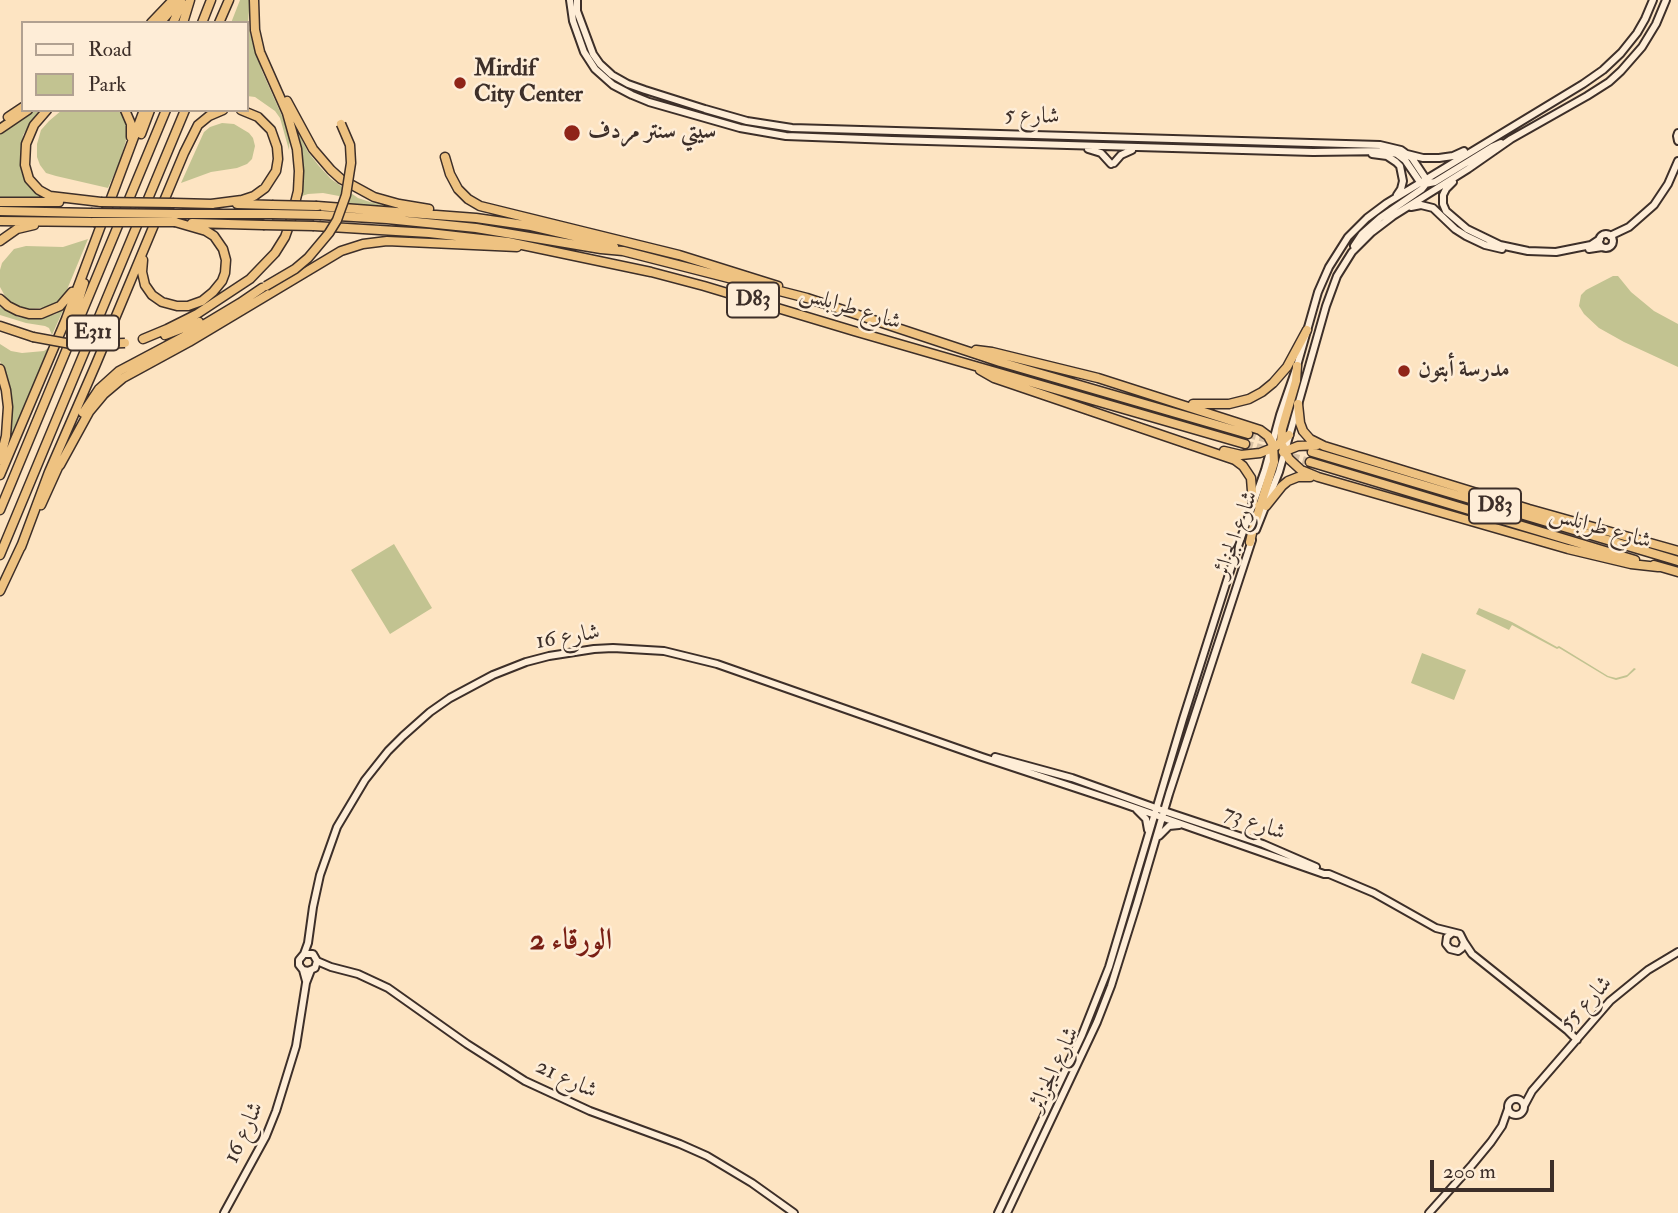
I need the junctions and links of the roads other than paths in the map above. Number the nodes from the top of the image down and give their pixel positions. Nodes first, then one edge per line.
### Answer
1 (173, 0) edge
2 (181, 0) edge
3 (190, 0) edge
4 (211, 0) edge
5 (229, 0) edge
6 (254, 0) edge
7 (570, 0) edge
8 (577, 0) edge
9 (1653, 0) edge
10 (1666, 0) edge
11 (153, 21) edge
12 (162, 21) edge
13 (174, 21) edge
14 (184, 21) edge
15 (203, 21) edge
16 (220, 21) edge
17 (268, 70) junction
18 (21, 109) edge
19 (25, 112) edge
20 (45, 112) edge
21 (126, 112) edge
22 (143, 112) edge
23 (149, 112) edge
24 (165, 112) edge
25 (184, 112) edge
26 (218, 112) edge
27 (247, 112) edge
28 (734, 118) junction
29 (709, 120) junction
30 (341, 124) dead end
31 (0, 127) edge
32 (1678, 133) edge
33 (1489, 141) junction
34 (1678, 141) edge
35 (1505, 143) junction
36 (1080, 146) junction
37 (1150, 148) junction
38 (1313, 152) junction
39 (1407, 154) junction
40 (128, 155) junction
41 (446, 157) dead end
42 (1678, 161) edge
43 (1468, 169) junction
44 (1678, 171) edge
45 (1424, 182) junction
46 (1396, 197) junction
47 (0, 202) edge
48 (101, 202) junction
49 (211, 204) junction
50 (272, 210) junction
51 (0, 211) edge
52 (319, 211) junction
53 (1400, 212) junction
54 (92, 217) junction
55 (175, 218) junction
56 (476, 218) junction
57 (0, 221) edge
58 (58, 221) junction
59 (1600, 239) junction
60 (1611, 239) junction
61 (0, 241) edge
62 (1486, 242) junction
63 (147, 243) junction
64 (528, 247) junction
65 (1602, 247) junction
66 (623, 251) junction
67 (1352, 252) junction
68 (89, 254) junction
69 (264, 287) junction
70 (807, 298) junction
71 (0, 299) edge
72 (0, 326) edge
73 (1307, 330) junction
74 (73, 334) junction
75 (143, 339) junction
76 (966, 350) junction
77 (975, 365) junction
78 (1297, 366) joint
79 (0, 369) edge
80 (1176, 402) junction
81 (1298, 404) junction
82 (1248, 434) tunnel mouth
83 (1289, 435) joint
84 (1171, 437) junction
85 (1245, 443) tunnel mouth
86 (1324, 446) junction
87 (1276, 449) junction
88 (1312, 452) tunnel mouth
89 (0, 460) edge
90 (1310, 462) tunnel mouth
91 (60, 465) junction
92 (1265, 470) joint
93 (0, 475) edge
94 (1318, 477) junction
95 (1252, 504) junction
96 (1266, 506) junction
97 (0, 510) edge
98 (1250, 542) junction
99 (21, 547) junction
100 (1678, 551) edge
101 (0, 555) edge
102 (1678, 561) edge
103 (1658, 567) junction
104 (1678, 572) edge
105 (0, 591) edge
106 (973, 753) junction
107 (1163, 783) junction
108 (1169, 793) junction
109 (1130, 798) junction
110 (1131, 806) junction
111 (1154, 811) junction
112 (1163, 814) junction
113 (1188, 823) junction
114 (1149, 832) junction
115 (1156, 840) junction
116 (1436, 929) junction
117 (1452, 933) junction
118 (309, 939) junction
119 (1446, 942) junction
120 (1464, 942) junction
121 (1460, 950) junction
122 (1678, 952) edge
123 (304, 954) junction
124 (1472, 954) junction
125 (314, 963) junction
126 (303, 970) junction
127 (306, 983) junction
128 (1578, 1039) junction
129 (1532, 1091) junction
130 (1516, 1099) junction
131 (1524, 1106) junction
132 (1507, 1109) junction
133 (1517, 1116) junction
134 (1502, 1126) junction
135 (224, 1213) edge
136 (794, 1213) edge
137 (998, 1213) edge
138 (1007, 1213) edge
139 (1429, 1213) edge

1 - 11 highway
2 - 12 highway
2 - 13 highway
3 - 14 highway
4 - 15 highway
5 - 16 highway
6 - 17 highway
7 - 29 street, شارع 5
8 - 28 street, شارع 5
9 - 33 street
10 - 35 street
17 - 56 highway
17 - 75 highway
18 - 31 highway
19 - 31 highway
20 - 48 highway
21 - 40 highway
22 - 40 highway
23 - 74 highway
24 - 74 highway, E311
25 - 101 highway, E311
26 - 63 highway
27 - 49 highway
28 - 29 street
28 - 39 street, شارع 5
29 - 36 street, شارع 5
30 - 69 highway, bridge
32 - 34 street
33 - 39 street, شارع 5
33 - 45 street
35 - 43 street
35 - 45 street
36 - 37 street, شارع 5
36 - 37 street
37 - 38 street, شارع 5
38 - 45 street, شارع 5
38 - 46 street
39 - 45 street
40 - 68 highway
41 - 70 highway
42 - 60 street
43 - 53 street
43 - 62 street
44 - 60 street
45 - 46 street
45 - 67 street
46 - 73 street
47 - 48 highway
48 - 49 highway, bridge
49 - 50 highway
50 - 52 highway, bridge
50 - 55 highway
51 - 54 highway
52 - 56 highway
52 - 66 highway, شارع طرابلس / D83
53 - 62 street
53 - 67 street
54 - 55 highway, bridge
54 - 58 highway
55 - 63 highway
55 - 64 highway, شارع طرابلس / D83, bridge
56 - 66 highway
57 - 58 highway
58 - 61 highway
59 - 60 street
59 - 62 street
59 - 65 street
60 - 65 street
62 - 65 street
63 - 99 highway
64 - 77 highway, شارع طرابلس / D83
64 - 91 highway
66 - 70 highway, شارع طرابلس / D83
67 - 81 street
68 - 71 highway
68 - 93 highway
69 - 75 highway
69 - 91 highway
70 - 76 highway, شارع طرابلس / D83
72 - 75 highway, bridge
73 - 78 street
73 - 80 highway
74 - 97 highway, E311
76 - 80 highway
76 - 82 highway, شارع طرابلس / D83
77 - 84 highway
77 - 85 highway, شارع طرابلس / D83
78 - 87 highway
79 - 89 highway
80 - 87 highway
81 - 83 street
81 - 86 highway
83 - 87 highway
84 - 87 highway
84 - 95 highway
86 - 87 highway
86 - 100 highway
87 - 92 highway
87 - 94 highway
87 - 96 street, شارع الجزائر
87 - 98 highway
88 - 102 highway, شارع طرابلس / D83
90 - 103 highway, شارع طرابلس / D83
91 - 99 highway
92 - 95 street, شارع الجزائر
94 - 96 highway
94 - 103 highway
95 - 107 street, شارع الجزائر
96 - 98 street, شارع الجزائر
98 - 108 street, شارع الجزائر
99 - 105 highway
103 - 104 highway, شارع طرابلس / D83
106 - 109 street, شارع 16
106 - 110 street, شارع 16
106 - 118 street, شارع 16
107 - 109 street
107 - 111 street, شارع الجزائر
108 - 112 street, شارع الجزائر
108 - 113 street
109 - 111 street, شارع 16
110 - 111 street, شارع 16
110 - 114 street
111 - 112 street, شارع 16
111 - 114 street, شارع الجزائر
112 - 113 street, شارع 73
112 - 115 street, شارع الجزائر
113 - 115 street
113 - 116 street, شارع 73
114 - 137 street, شارع الجزائر
115 - 138 street, شارع الجزائر
116 - 117 street, شارع 73
116 - 119 street, شارع 73
117 - 119 street
117 - 120 street
118 - 123 street, شارع 16
118 - 125 street, شارع 16
119 - 121 street
120 - 121 street
120 - 124 street
121 - 124 street
122 - 128 street, شارع 55
123 - 125 street
123 - 126 street, شارع 16
124 - 128 street
125 - 126 street
125 - 127 street, شارع 16
125 - 136 street, شارع 21
126 - 127 street, شارع 16
127 - 135 street, شارع 16
128 - 129 street, شارع 55
129 - 130 street, شارع 55
129 - 131 street, شارع 55
130 - 131 street
130 - 132 street
131 - 133 street
132 - 133 street
132 - 134 street
133 - 134 street
134 - 139 street

